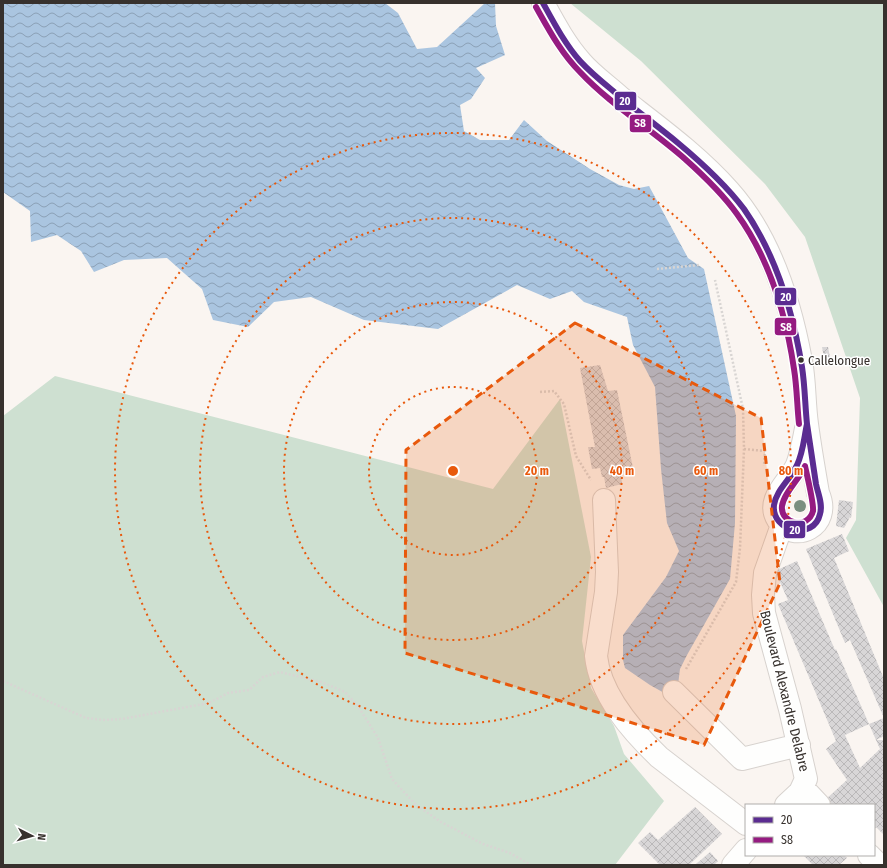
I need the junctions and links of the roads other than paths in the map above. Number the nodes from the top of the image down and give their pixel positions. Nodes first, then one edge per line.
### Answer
1 (543, 3) edge
2 (807, 424) junction
3 (782, 489) junction
4 (818, 493) junction
5 (604, 500) road end
6 (782, 525) junction
7 (674, 692) dead end
8 (799, 745) junction
9 (803, 788) junction
10 (787, 804) edge
11 (818, 804) edge
12 (745, 823) edge
13 (745, 851) edge
14 (870, 856) edge
15 (733, 865) edge
16 (879, 865) edge

1 - 2 street
2 - 3 street
2 - 4 street
3 - 4 street
3 - 6 street
4 - 6 street
5 - 12 street
6 - 8 street, Boulevard Alexandre Delabre
7 - 8 street
8 - 9 street, Boulevard Alexandre Delabre
9 - 10 street, Boulevard Alexandre Delabre
9 - 11 street
13 - 15 street
14 - 16 street

